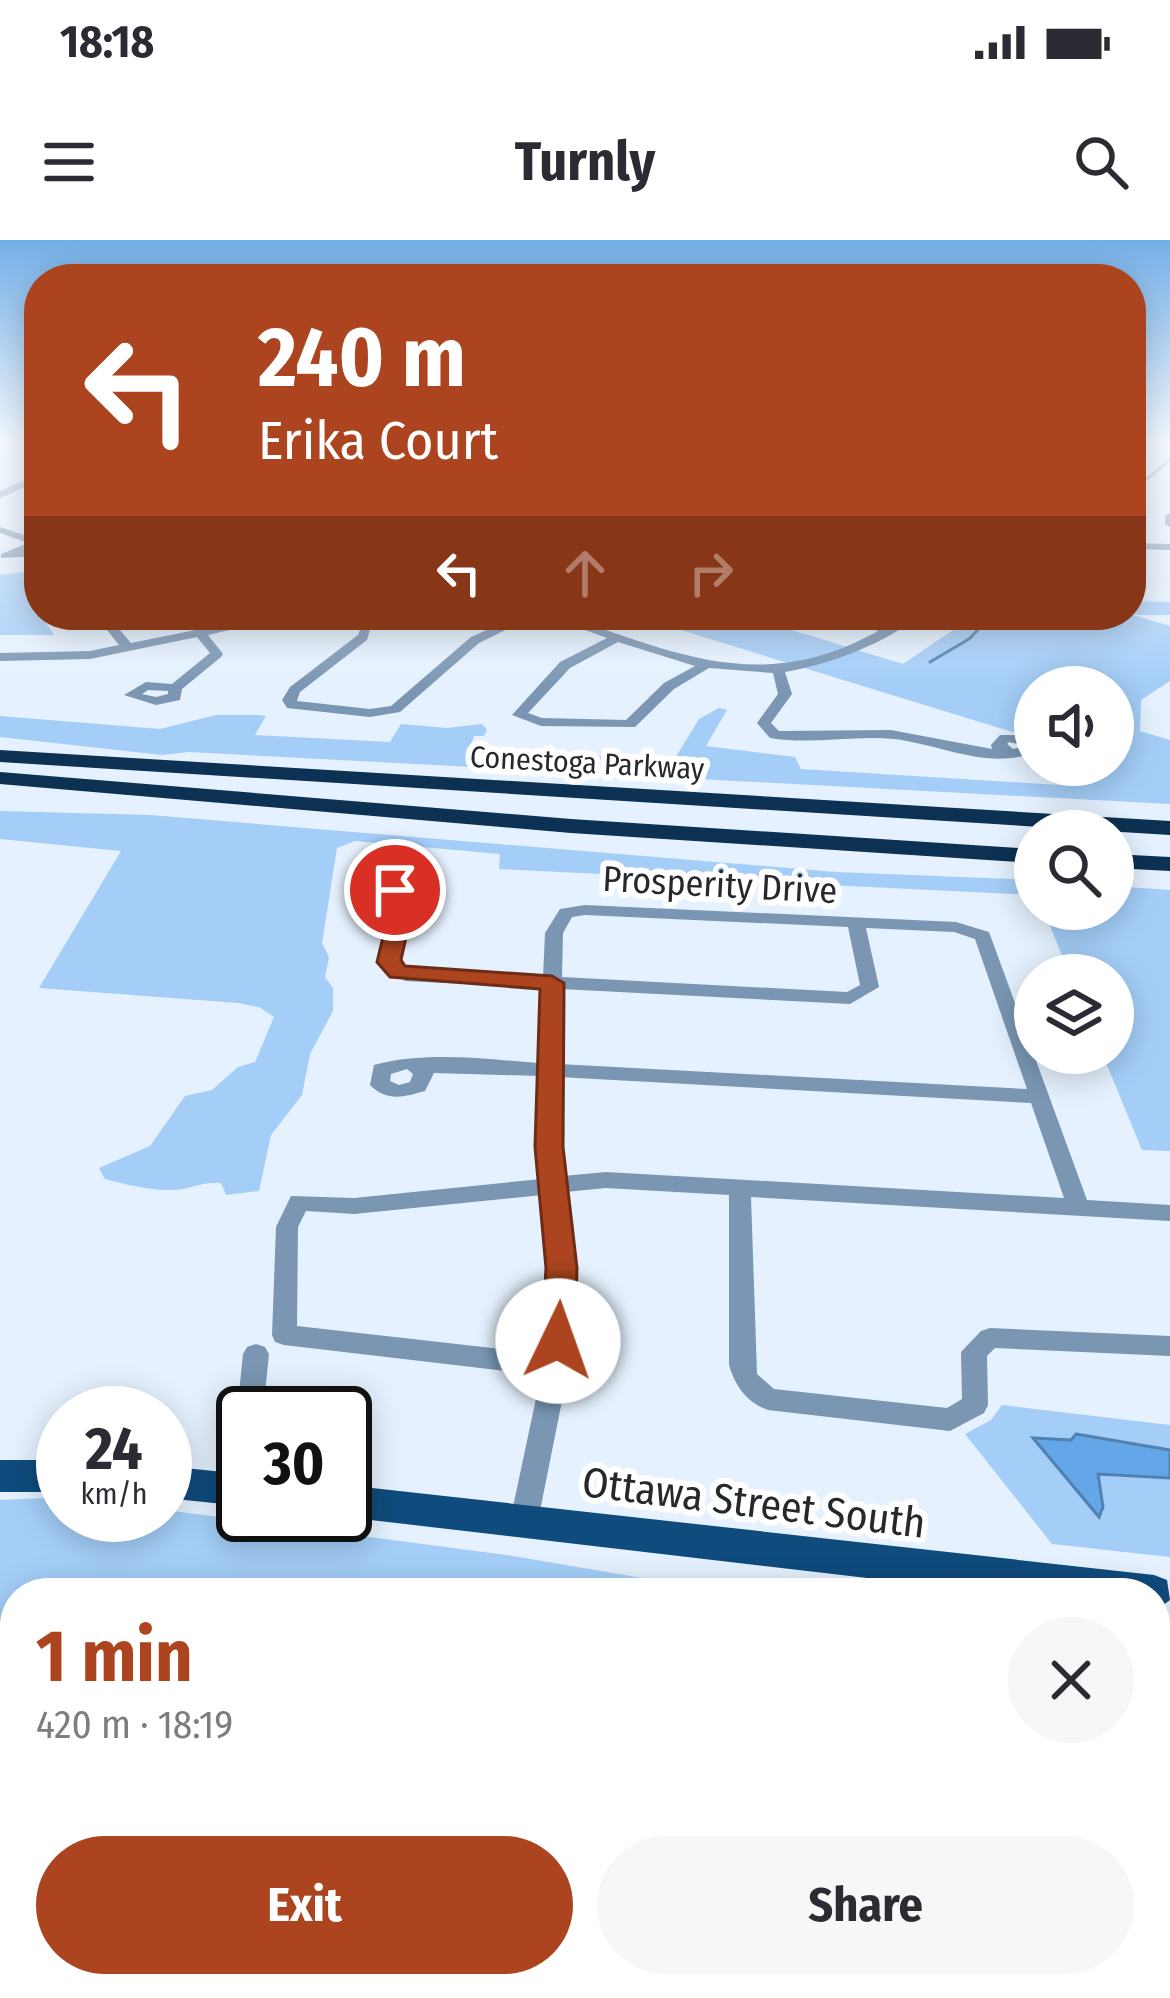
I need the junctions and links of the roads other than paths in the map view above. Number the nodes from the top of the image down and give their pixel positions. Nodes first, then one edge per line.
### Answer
1 (113, 630) edge
2 (219, 630) edge
3 (366, 630) edge
4 (497, 630) edge
5 (597, 630) edge
6 (888, 630) edge
7 (891, 631) joint
8 (200, 634) junction
9 (619, 637) junction
10 (128, 648) junction
11 (0, 657) edge
12 (705, 665) junction
13 (778, 673) junction
14 (175, 688) dead end
15 (1007, 751) dead end
16 (0, 756) edge
17 (0, 778) edge
18 (1170, 827) edge
19 (1014, 855) edge
20 (1134, 862) edge
21 (1170, 864) edge
22 (402, 906) dead end
23 (856, 923) junction
24 (552, 983) junction
25 (422, 1068) dead end
26 (549, 1069) junction
27 (1041, 1097) junction
28 (554, 1185) junction
29 (740, 1187) junction
30 (1078, 1207) junction
31 (1170, 1214) edge
32 (1170, 1346) edge
33 (256, 1354) dead end
34 (556, 1366) junction
35 (253, 1386) edge
36 (0, 1476) edge
37 (36, 1476) edge
38 (372, 1504) edge
39 (524, 1521) junction
40 (1023, 1578) edge

1 - 10 street
2 - 8 street
3 - 4 street
5 - 9 street
6 - 7 street
7 - 13 street
8 - 10 street
8 - 14 street
9 - 12 street
9 - 12 street
10 - 11 street
12 - 13 street
13 - 15 street
16 - 18 highway, Conestoga Parkway
17 - 19 highway, Conestoga Parkway
20 - 21 highway
22 - 24 street
23 - 24 street, Prosperity Drive
23 - 24 street
23 - 27 street, Prosperity Drive
24 - 26 street, Prosperity Drive
25 - 26 street
26 - 27 street
26 - 28 street, Prosperity Drive
27 - 30 street, Prosperity Drive
28 - 29 street
28 - 34 street, Prosperity Drive
28 - 34 street
29 - 30 street
29 - 32 street
30 - 31 street
33 - 35 street
34 - 39 street, Prosperity Drive
36 - 37 main road
38 - 39 main road, Ottawa Street South
39 - 40 main road, Ottawa Street South

